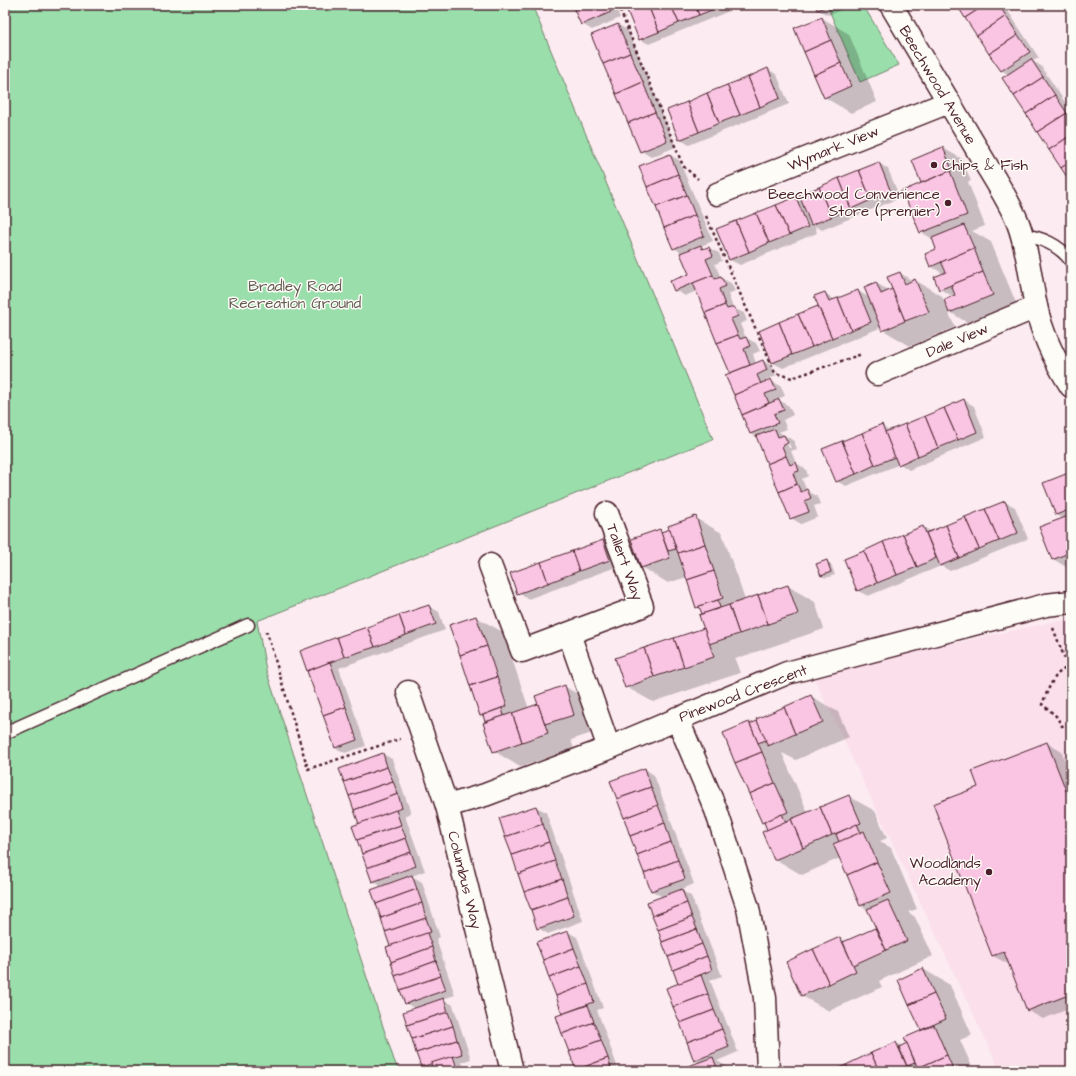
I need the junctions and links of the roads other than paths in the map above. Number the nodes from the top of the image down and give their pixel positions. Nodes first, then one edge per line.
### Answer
1 (891, 5) edge
2 (949, 102) junction
3 (717, 194) road end
4 (1022, 236) junction
5 (1071, 261) edge
6 (1036, 307) junction
7 (877, 374) road end
8 (1071, 386) edge
9 (607, 513) dead end
10 (490, 565) dead end
11 (1071, 602) edge
12 (248, 625) road end
13 (569, 634) junction
14 (408, 692) dead end
15 (677, 718) junction
16 (5, 733) edge
17 (609, 748) junction
18 (447, 806) junction
19 (512, 1071) edge
20 (768, 1071) edge

1 - 2 street, Beechwood Avenue
2 - 3 street, Wymark View
2 - 4 street, Beechwood Avenue
4 - 5 lane
4 - 6 street, Beechwood Avenue
6 - 7 street, Dale View
6 - 8 street, Beechwood Avenue
9 - 13 street, Tallert Way
10 - 13 street, Tallert Way
11 - 15 street, Pinewood Crescent
12 - 16 lane
13 - 17 street
14 - 18 street, Columbus Way
15 - 17 street, Pinewood Crescent
15 - 20 street
17 - 18 street, Pinewood Crescent
18 - 19 street, Columbus Way

